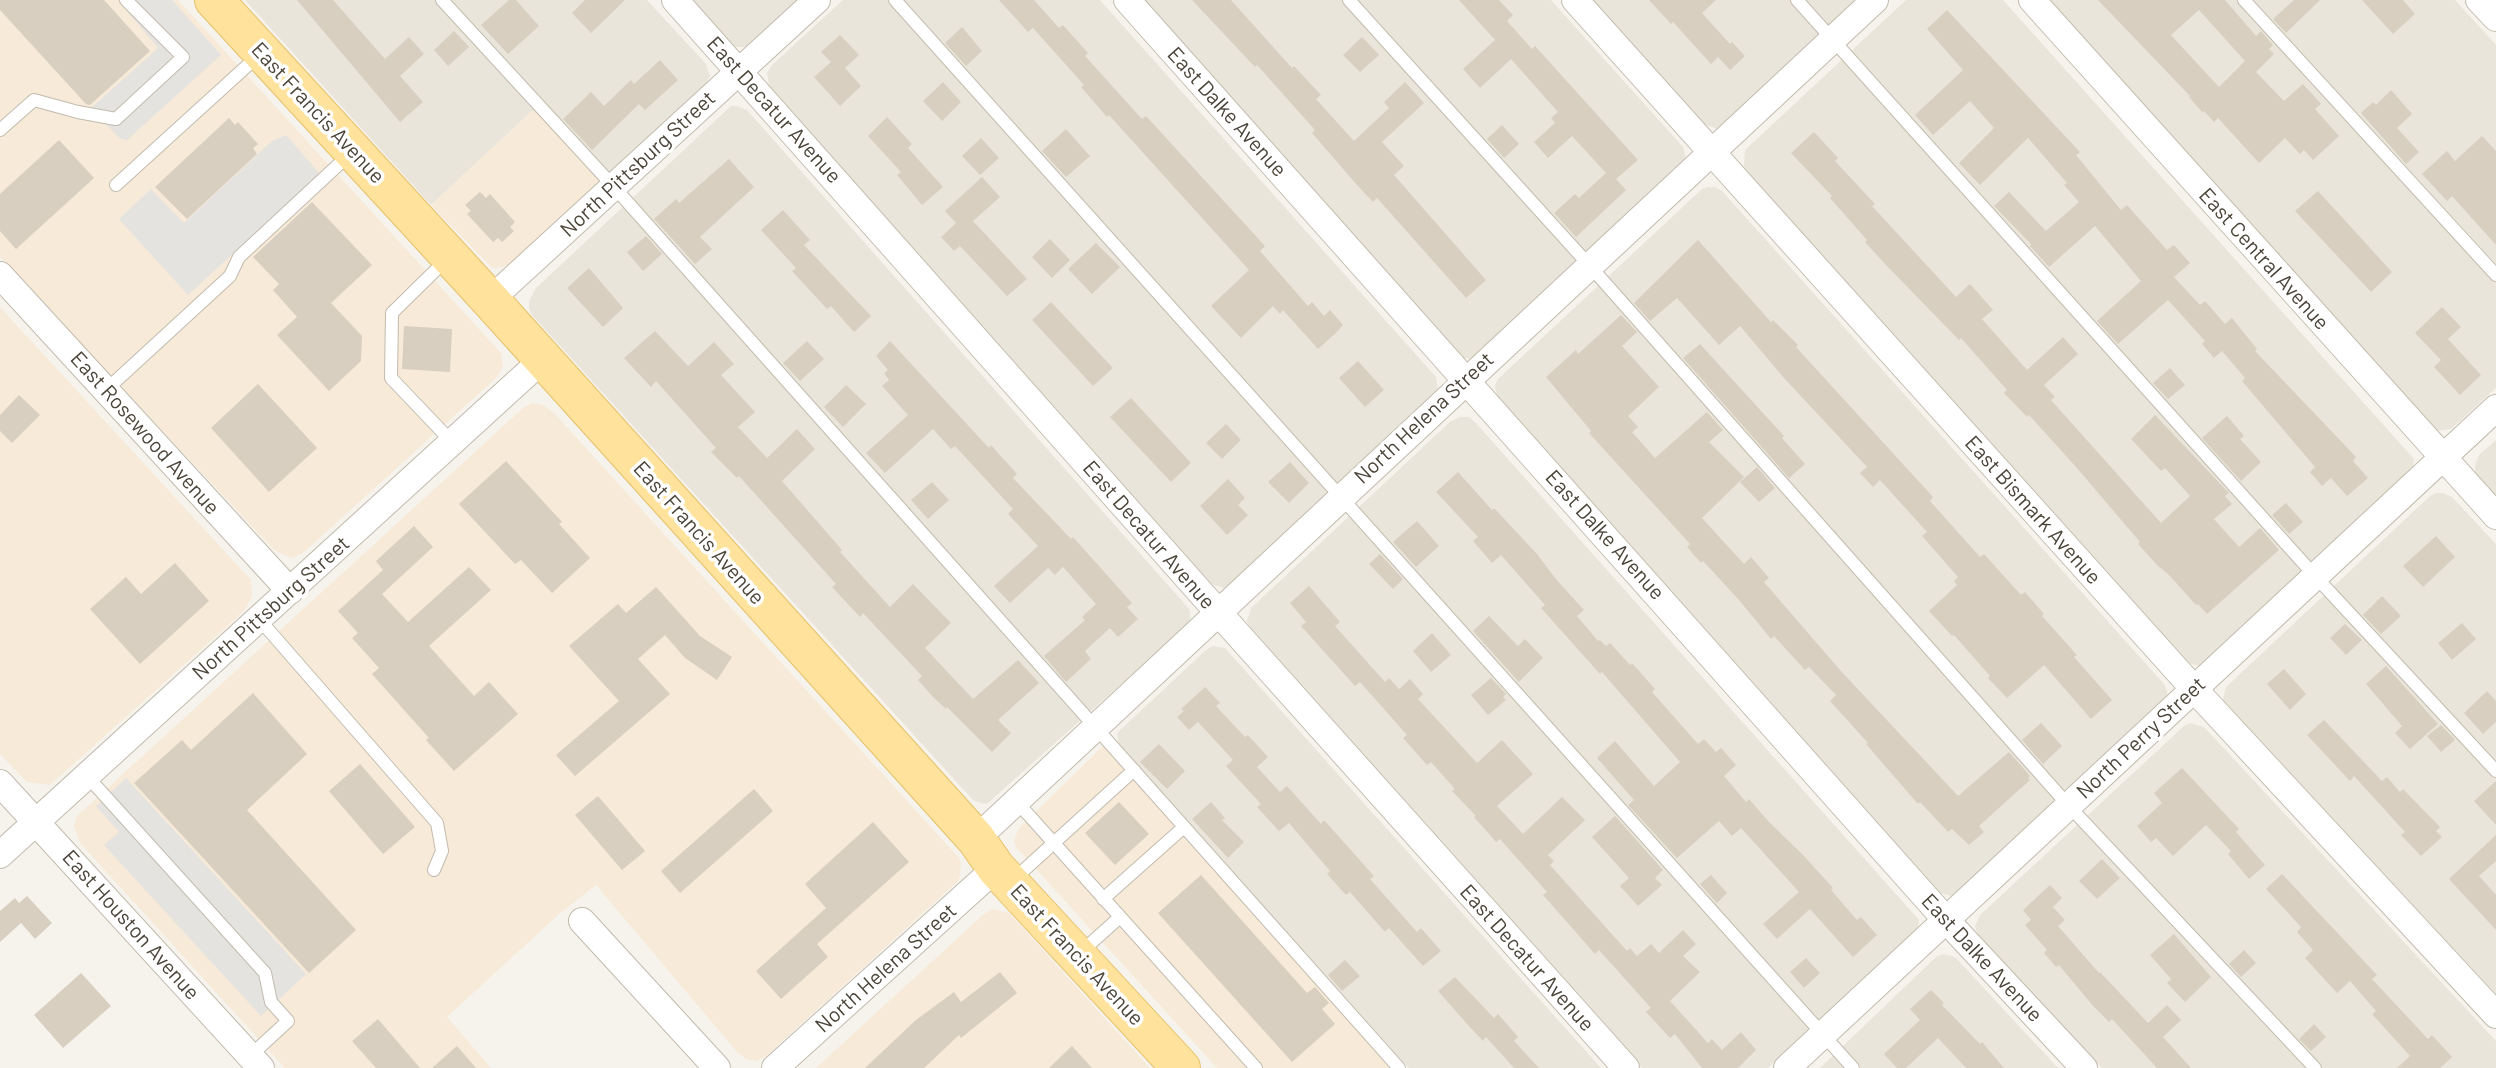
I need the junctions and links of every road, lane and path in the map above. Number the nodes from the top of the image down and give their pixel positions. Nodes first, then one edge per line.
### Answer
1 (126, 0) edge
2 (214, 0) edge
3 (442, 0) edge
4 (675, 0) edge
5 (817, 0) edge
6 (895, 0) edge
7 (1127, 0) edge
8 (1349, 0) edge
9 (1575, 0) edge
10 (1797, 0) edge
11 (1875, 0) edge
12 (2032, 0) edge
13 (2244, 0) edge
14 (2479, 0) edge
15 (2496, 18) edge
16 (1832, 39) junction
17 (262, 52) junction
18 (740, 71) junction
19 (0, 130) edge
20 (1711, 151) junction
21 (353, 152) junction
22 (116, 185) dead end
23 (614, 187) junction
24 (450, 257) junction
25 (1589, 265) junction
26 (0, 275) edge
27 (2496, 275) edge
28 (490, 300) junction
29 (542, 360) junction
30 (1466, 379) junction
31 (106, 390) junction
32 (2496, 408) edge
33 (452, 442) junction
34 (2442, 458) junction
35 (1341, 496) junction
36 (2496, 516) edge
37 (2315, 576) junction
38 (290, 592) junction
39 (1217, 611) junction
40 (259, 619) junction
41 (2194, 689) junction
42 (1097, 728) junction
43 (1134, 770) junction
44 (2496, 771) edge
45 (87, 776) junction
46 (0, 783) edge
47 (1017, 802) junction
48 (2068, 805) junction
49 (36, 822) junction
50 (1184, 827) junction
51 (1053, 843) junction
52 (0, 855) edge
53 (994, 863) junction
54 (434, 870) dead end
55 (1104, 899) junction
56 (1120, 917) junction
57 (1946, 920) junction
58 (582, 921) dead end
59 (1078, 955) junction
60 (2496, 1015) edge
61 (1822, 1035) junction
62 (256, 1062) edge
63 (717, 1068) edge
64 (775, 1068) edge
65 (1181, 1068) edge
66 (1256, 1068) edge
67 (1399, 1068) edge
68 (1626, 1068) edge
69 (1787, 1068) edge
70 (1853, 1068) edge
71 (2084, 1068) edge
72 (2315, 1068) edge

1 - 19 lane
2 - 17 main road, East Francis Avenue
3 - 23 lane
4 - 18 street, East Decatur Avenue
5 - 18 street, North Pittsburg Street
6 - 35 lane
7 - 30 street, East Dalke Avenue
8 - 25 lane
9 - 20 street, East Bismark Avenue
10 - 16 lane
11 - 16 street, North Helena Street
12 - 34 street, East Central Avenue
13 - 27 lane
14 - 15 street
16 - 20 street, North Helena Street
16 - 37 lane
17 - 21 main road, East Francis Avenue
17 - 22 lane
18 - 23 street, North Pittsburg Street
18 - 39 street, East Decatur Avenue
20 - 25 street, North Helena Street
20 - 41 street, East Bismark Avenue
21 - 24 main road, East Francis Avenue
21 - 31 lane
23 - 28 street, North Pittsburg Street
23 - 42 lane
24 - 28 main road, East Francis Avenue
24 - 33 lane
25 - 30 street, North Helena Street
25 - 48 lane
26 - 31 street, East Rosewood Avenue
28 - 29 main road, East Francis Avenue
29 - 33 street, North Pittsburg Street
29 - 53 main road, East Francis Avenue
30 - 35 street, North Helena Street
30 - 57 street, East Dalke Avenue
31 - 38 street, East Rosewood Avenue
32 - 34 street, North Perry Street
33 - 38 street, North Pittsburg Street
34 - 36 street, East Central Avenue
34 - 37 street, North Perry Street
35 - 39 street, North Helena Street
35 - 61 lane
37 - 41 street, North Perry Street
37 - 44 lane
38 - 40 street, North Pittsburg Street
39 - 42 street, North Helena Street
39 - 68 street, East Decatur Avenue
40 - 45 street, North Pittsburg Street
40 - 54 lane
41 - 48 street, North Perry Street
41 - 60 street, East Bismark Avenue
42 - 43 lane
42 - 47 street, North Helena Street
43 - 50 lane
43 - 51 lane
45 - 49 street, North Pittsburg Street
45 - 62 lane
46 - 49 street, East Houston Avenue
47 - 51 lane
47 - 53 street, North Helena Street
48 - 57 street, North Perry Street
48 - 72 lane
49 - 52 street, North Pittsburg Street
49 - 62 street, East Houston Avenue
50 - 55 lane
50 - 67 lane
51 - 53 lane
51 - 55 lane
53 - 59 main road, East Francis Avenue
53 - 64 street, North Helena Street
55 - 56 lane
56 - 59 lane
56 - 66 lane
57 - 61 street, North Perry Street
57 - 71 street, East Dalke Avenue
58 - 63 street
59 - 65 main road, East Francis Avenue
61 - 69 street, North Perry Street
61 - 70 lane

